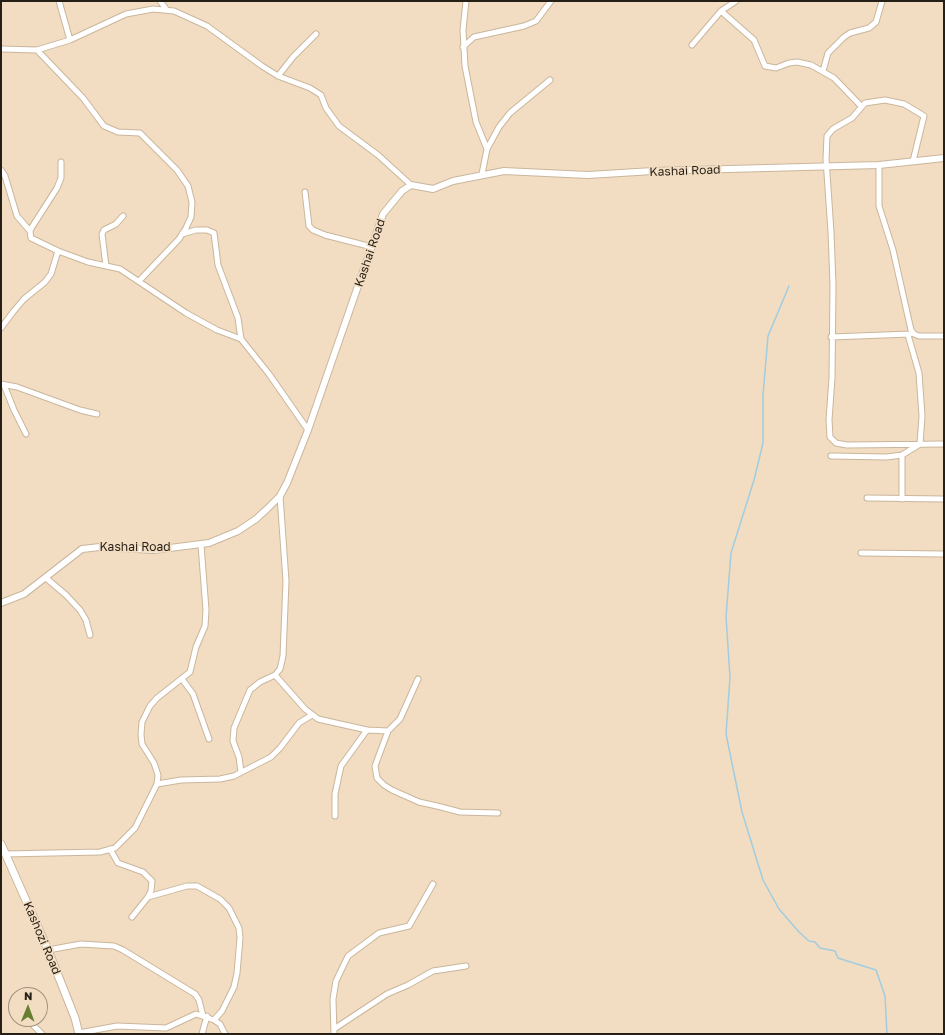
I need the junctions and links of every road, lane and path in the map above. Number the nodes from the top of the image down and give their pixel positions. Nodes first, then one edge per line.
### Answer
1 (59, 1) edge
2 (160, 1) edge
3 (466, 1) edge
4 (551, 1) edge
5 (736, 1) edge
6 (882, 1) edge
7 (166, 9) junction
8 (721, 11) junction
9 (316, 34) dead end
10 (70, 40) junction
11 (692, 45) dead end
12 (463, 47) junction
13 (1, 49) edge
14 (37, 50) junction
15 (823, 71) junction
16 (278, 76) junction
17 (550, 80) dead end
18 (862, 106) junction
19 (487, 149) junction
20 (944, 158) edge
21 (913, 161) junction
22 (61, 162) dead end
23 (879, 165) junction
24 (826, 166) junction
25 (1, 170) edge
26 (482, 174) junction
27 (411, 184) junction
28 (305, 192) dead end
29 (123, 216) dead end
30 (30, 231) junction
31 (182, 234) junction
32 (372, 247) junction
33 (58, 251) junction
34 (106, 266) junction
35 (139, 281) junction
36 (1, 328) edge
37 (914, 334) junction
38 (908, 335) junction
39 (944, 336) edge
40 (831, 337) junction
41 (241, 339) junction
42 (3, 384) edge
43 (97, 414) dead end
44 (308, 430) junction
45 (26, 434) dead end
46 (920, 444) junction
47 (944, 444) edge
48 (902, 454) junction
49 (830, 456) dead end
50 (280, 496) junction
51 (867, 498) dead end
52 (902, 499) junction
53 (944, 499) edge
54 (201, 545) junction
55 (861, 553) dead end
56 (944, 554) edge
57 (46, 578) junction
58 (1, 603) edge
59 (90, 634) dead end
60 (275, 675) junction
61 (418, 678) dead end
62 (182, 679) junction
63 (312, 715) junction
64 (367, 730) junction
65 (388, 731) junction
66 (208, 739) dead end
67 (241, 772) junction
68 (157, 784) junction
69 (498, 813) dead end
70 (334, 816) dead end
71 (1, 846) edge
72 (110, 850) junction
73 (5, 854) junction
74 (432, 884) dead end
75 (148, 897) junction
76 (132, 917) dead end
77 (48, 950) junction
78 (466, 966) dead end
79 (205, 1016) junction
80 (214, 1020) junction
81 (334, 1032) edge
82 (79, 1033) edge
83 (202, 1034) edge
84 (225, 1034) edge

1 - 10 street
2 - 7 street
3 - 12 street
4 - 12 street
5 - 8 street
6 - 15 street
7 - 10 street
7 - 16 street
8 - 11 street
8 - 15 street
9 - 16 street
10 - 14 street
12 - 19 street
13 - 14 street
14 - 31 street
15 - 18 street
16 - 27 street
17 - 19 street
18 - 21 street
18 - 24 street
19 - 26 street
20 - 21 street, Kashai Road
21 - 23 street, Kashai Road
22 - 30 street
23 - 24 street, Kashai Road
23 - 37 street
24 - 26 street, Kashai Road
24 - 40 street
25 - 30 street
26 - 27 street, Kashai Road
27 - 32 street, Kashai Road
28 - 32 street
29 - 34 street
30 - 33 street
31 - 35 street
31 - 41 street
32 - 44 street, Kashai Road
33 - 34 street
33 - 36 street
34 - 35 street
35 - 41 street
37 - 38 street
37 - 39 street
38 - 40 street
38 - 46 street
40 - 46 street
41 - 44 street
42 - 43 street
42 - 45 street
44 - 50 street, Kashai Road
46 - 47 street
46 - 48 street
48 - 49 street
48 - 52 street
50 - 54 street, Kashai Road
50 - 60 street
51 - 52 street
52 - 53 street
54 - 57 street, Kashai Road
54 - 62 street
55 - 56 street
57 - 58 street, Kashai Road
57 - 59 street
60 - 63 street
60 - 67 street
61 - 65 street
62 - 66 street
62 - 68 street
63 - 64 street
63 - 67 street
64 - 65 street
64 - 70 street
65 - 69 street
67 - 68 street
68 - 72 street
71 - 73 main road, Kashozi Road
72 - 73 street
72 - 75 street
73 - 77 main road, Kashozi Road
74 - 81 street
75 - 76 street
75 - 80 street
77 - 79 street
77 - 82 main road, Kashozi Road
78 - 81 street
79 - 80 street
79 - 82 street
79 - 83 street
80 - 84 street

